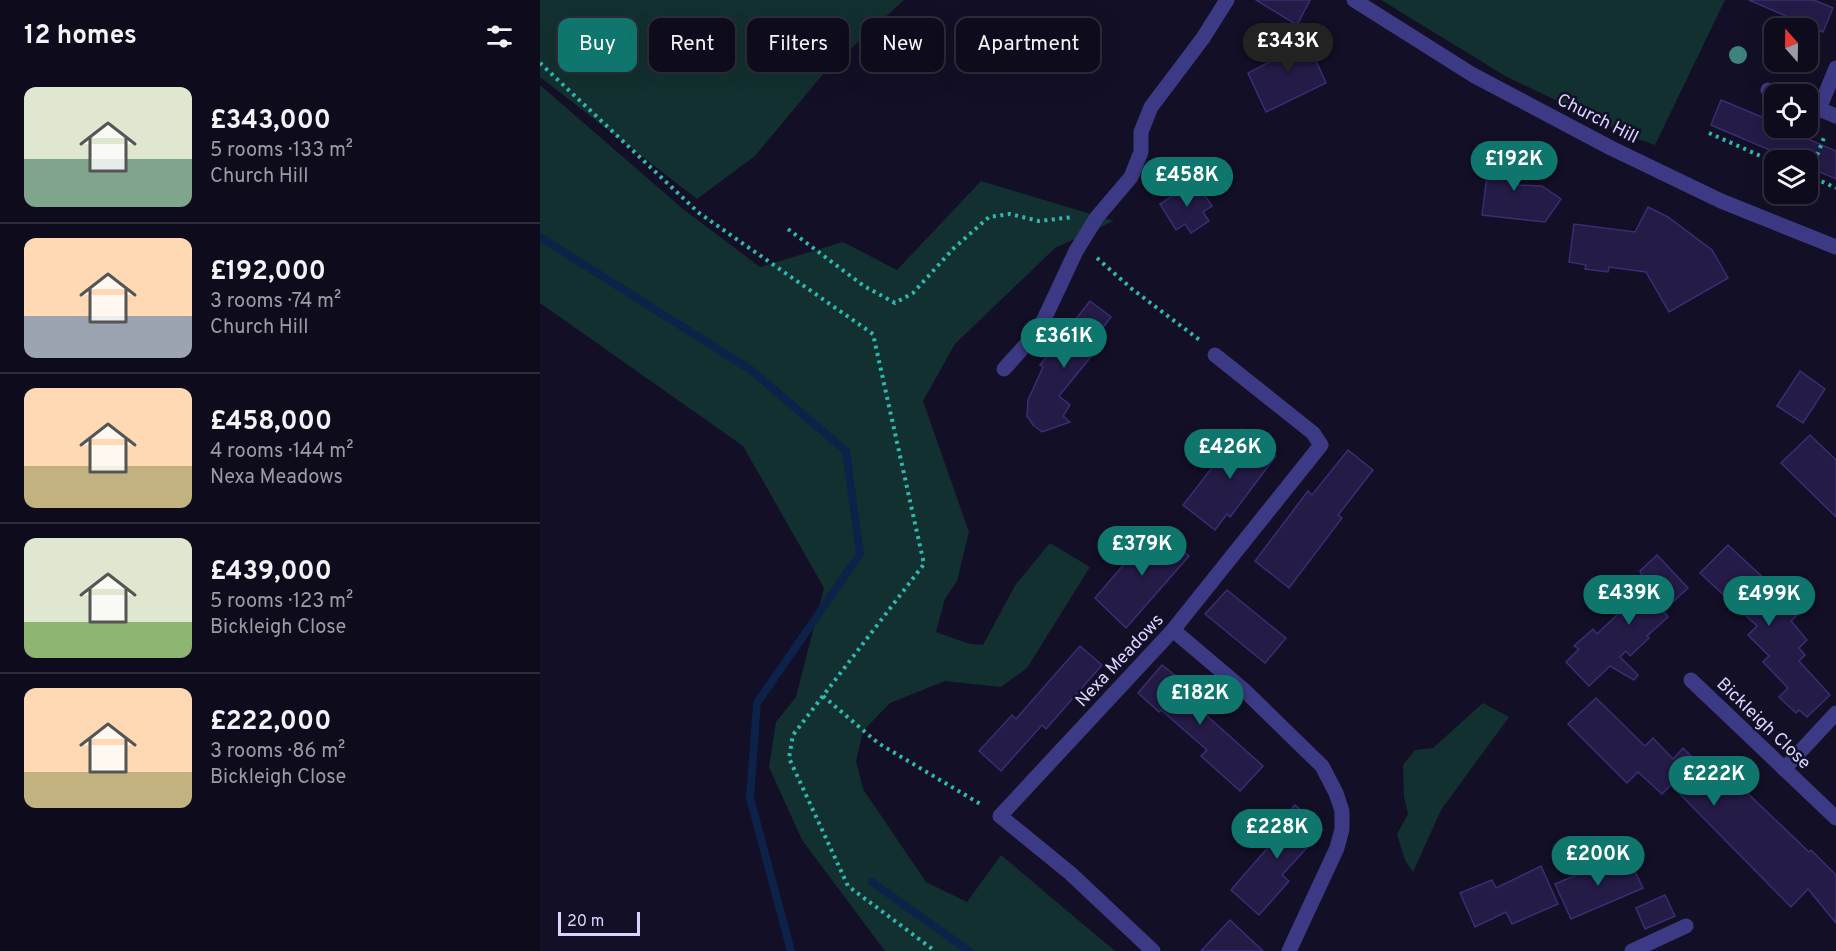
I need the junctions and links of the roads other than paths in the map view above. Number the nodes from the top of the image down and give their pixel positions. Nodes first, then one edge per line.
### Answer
1 (1227, 0) edge
2 (1354, 0) edge
3 (1836, 68) edge
4 (1818, 99) edge
5 (1818, 109) edge
6 (1836, 116) edge
7 (1836, 247) edge
8 (1215, 355) road end
9 (1004, 369) dead end
10 (1173, 630) junction
11 (1691, 680) dead end
12 (1836, 713) edge
13 (1784, 769) junction
14 (1836, 818) edge
15 (1686, 926) dead end
16 (1153, 951) edge
17 (1289, 951) edge
18 (1632, 951) edge

1 - 9 street
2 - 7 street, Church Hill
3 - 4 street
5 - 6 street
8 - 10 street, Nexa Meadows
10 - 16 street, Nexa Meadows
10 - 17 street
11 - 13 street, Bickleigh Close
12 - 13 street
13 - 14 street, Bickleigh Close
15 - 18 street

